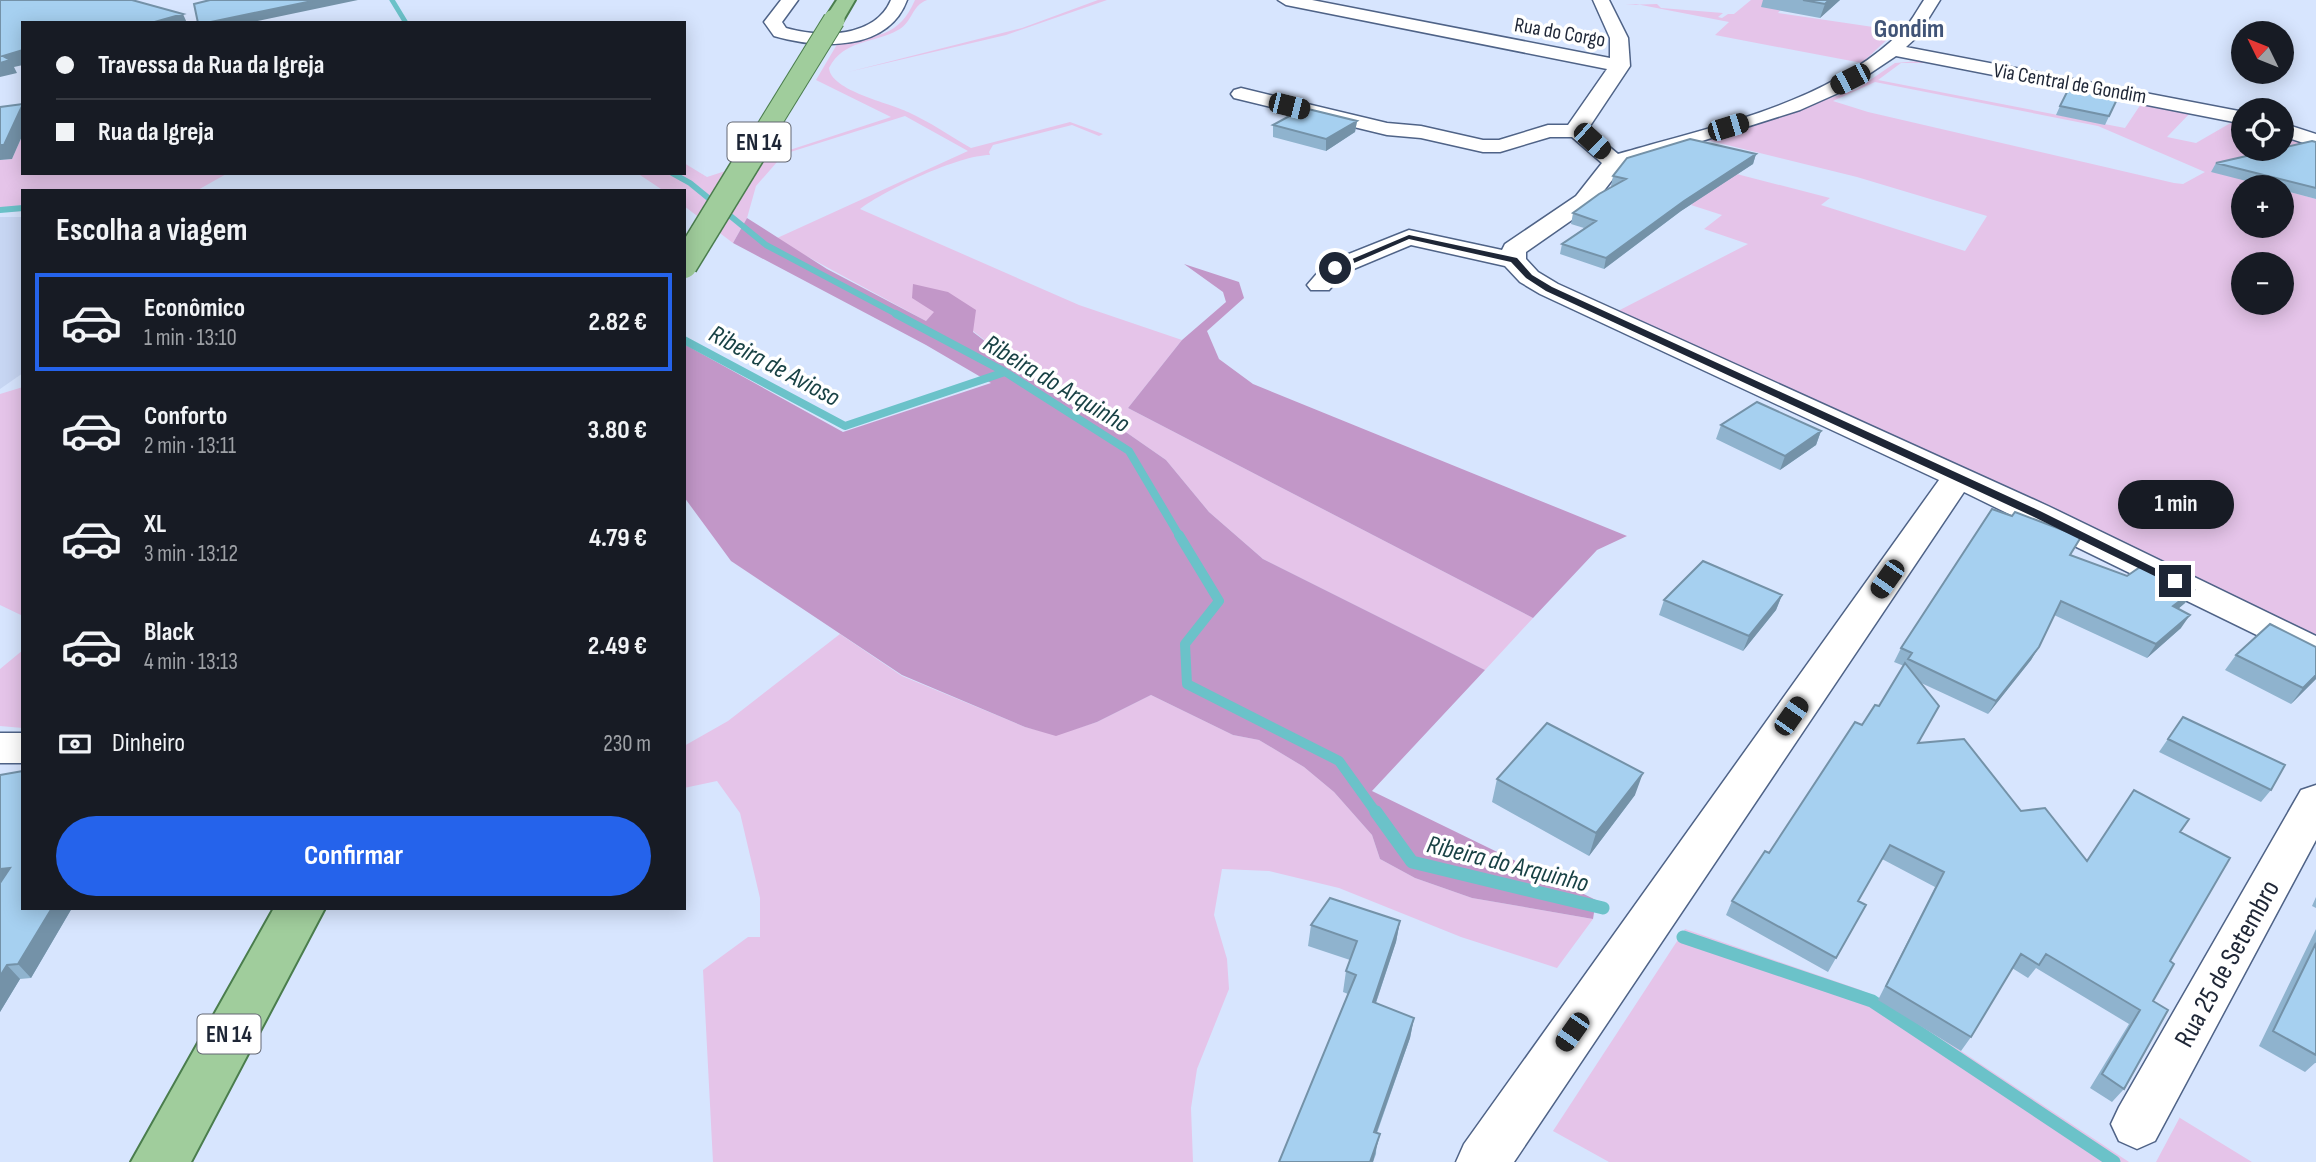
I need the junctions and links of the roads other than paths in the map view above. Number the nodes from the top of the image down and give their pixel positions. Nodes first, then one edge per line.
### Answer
1 (790, 0) edge
2 (899, 0) edge
3 (1286, 0) edge
4 (1601, 0) edge
5 (1932, 0) edge
6 (840, 10) edge
7 (1896, 51) junction
8 (1620, 66) junction
9 (1241, 94) dead end
10 (2231, 115) edge
11 (1577, 131) junction
12 (2294, 134) edge
13 (2316, 141) edge
14 (1614, 162) junction
15 (1514, 260) junction
16 (686, 262) edge
17 (1320, 285) dead end
18 (1958, 477) junction
19 (2316, 651) edge
20 (0, 748) edge
21 (21, 748) edge
22 (2316, 801) edge
23 (299, 910) edge
24 (2137, 1124) dead end
25 (160, 1162) edge
26 (1483, 1162) edge

1 - 2 street
3 - 8 street, Rua do Corgo
4 - 8 street
5 - 7 street
6 - 16 main road, EN 14, bridge
7 - 10 street, Via Central de Gondim
7 - 14 street
8 - 11 street
9 - 11 street
11 - 14 street
12 - 13 street
14 - 15 street
15 - 17 street
15 - 18 street
18 - 19 street
18 - 26 street
20 - 21 street
22 - 24 street, Rua 25 de Setembro
23 - 25 main road, EN 14

